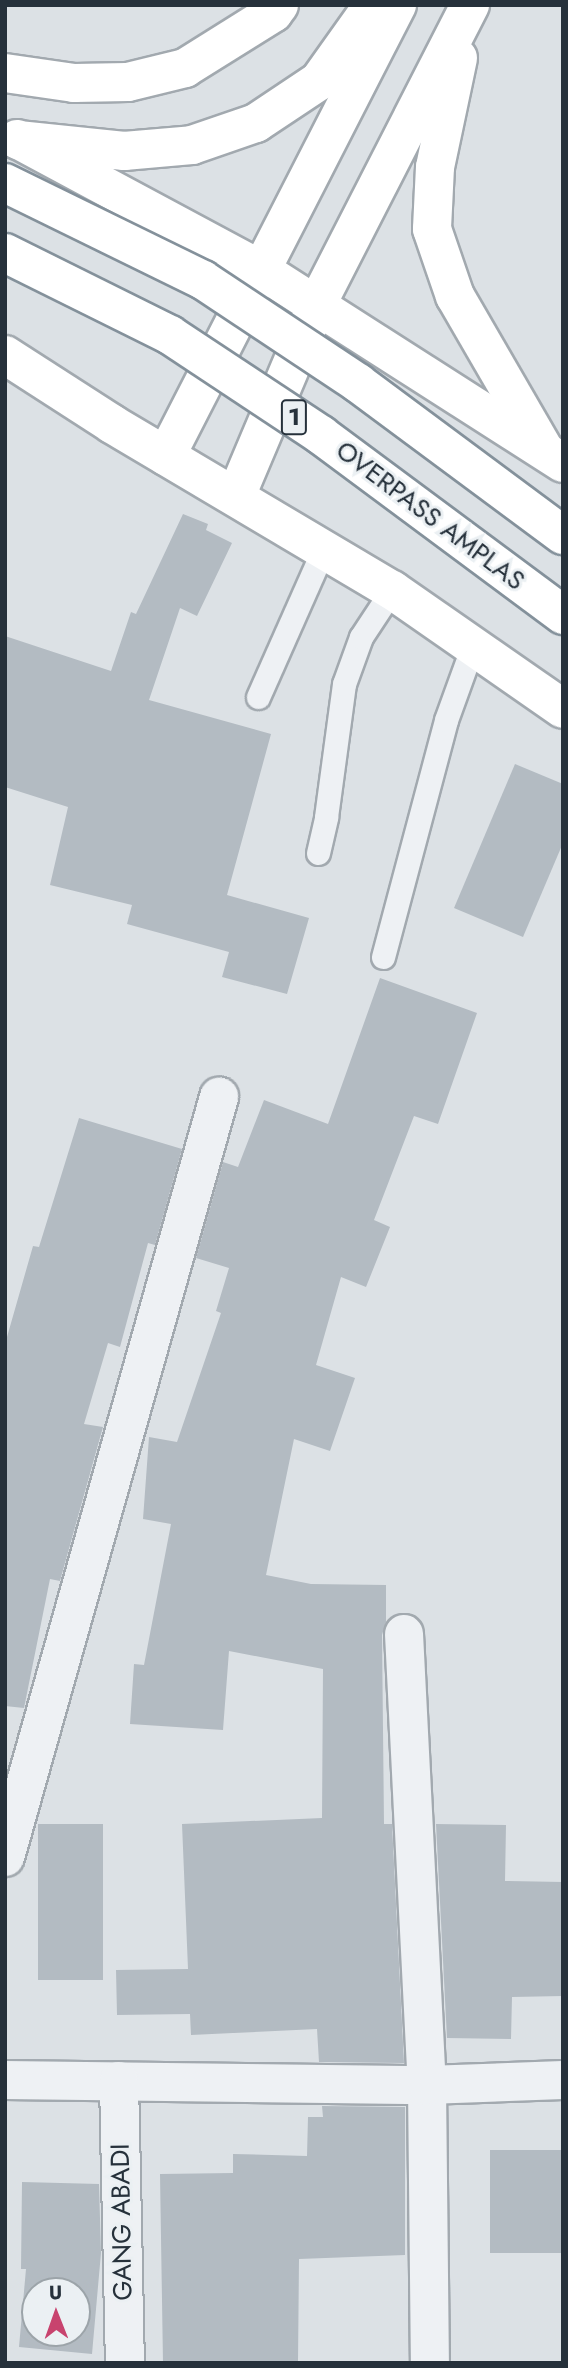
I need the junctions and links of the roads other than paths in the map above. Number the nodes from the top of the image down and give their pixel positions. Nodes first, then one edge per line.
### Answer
1 (279, 5) edge
2 (373, 5) edge
3 (397, 5) edge
4 (469, 7) edge
5 (5, 73) edge
6 (12, 137) edge
7 (5, 183) edge
8 (5, 253) edge
9 (261, 270) junction
10 (317, 304) junction
11 (5, 355) edge
12 (5, 381) edge
13 (112, 424) junction
14 (553, 455) edge
15 (166, 456) junction
16 (236, 496) junction
17 (563, 535) edge
18 (323, 550) junction
19 (392, 590) junction
20 (563, 615) edge
21 (472, 648) junction
22 (258, 697) dead end
23 (563, 709) edge
24 (318, 853) dead end
25 (383, 957) dead end
26 (219, 1097) dead end
27 (404, 1634) dead end
28 (5, 1857) edge
29 (5, 2080) edge
30 (563, 2080) edge
31 (119, 2081) junction
32 (427, 2085) junction
33 (125, 2363) edge
34 (430, 2363) edge

1 - 5 highway
2 - 6 highway
3 - 9 highway
4 - 10 highway
4 - 14 highway
6 - 9 highway
7 - 17 highway, 1, bridge
8 - 20 highway, OVERPASS AMPLAS / 1, bridge
9 - 10 highway
9 - 15 highway
10 - 14 highway
10 - 16 highway
11 - 13 highway
12 - 13 highway
13 - 15 highway
15 - 16 highway
16 - 18 highway
18 - 19 highway
18 - 22 lane
19 - 21 highway
19 - 24 lane
21 - 23 highway
21 - 25 lane
26 - 28 street
27 - 32 street
29 - 31 street
30 - 32 street
31 - 32 street
31 - 33 street, GANG ABADI
32 - 34 street

